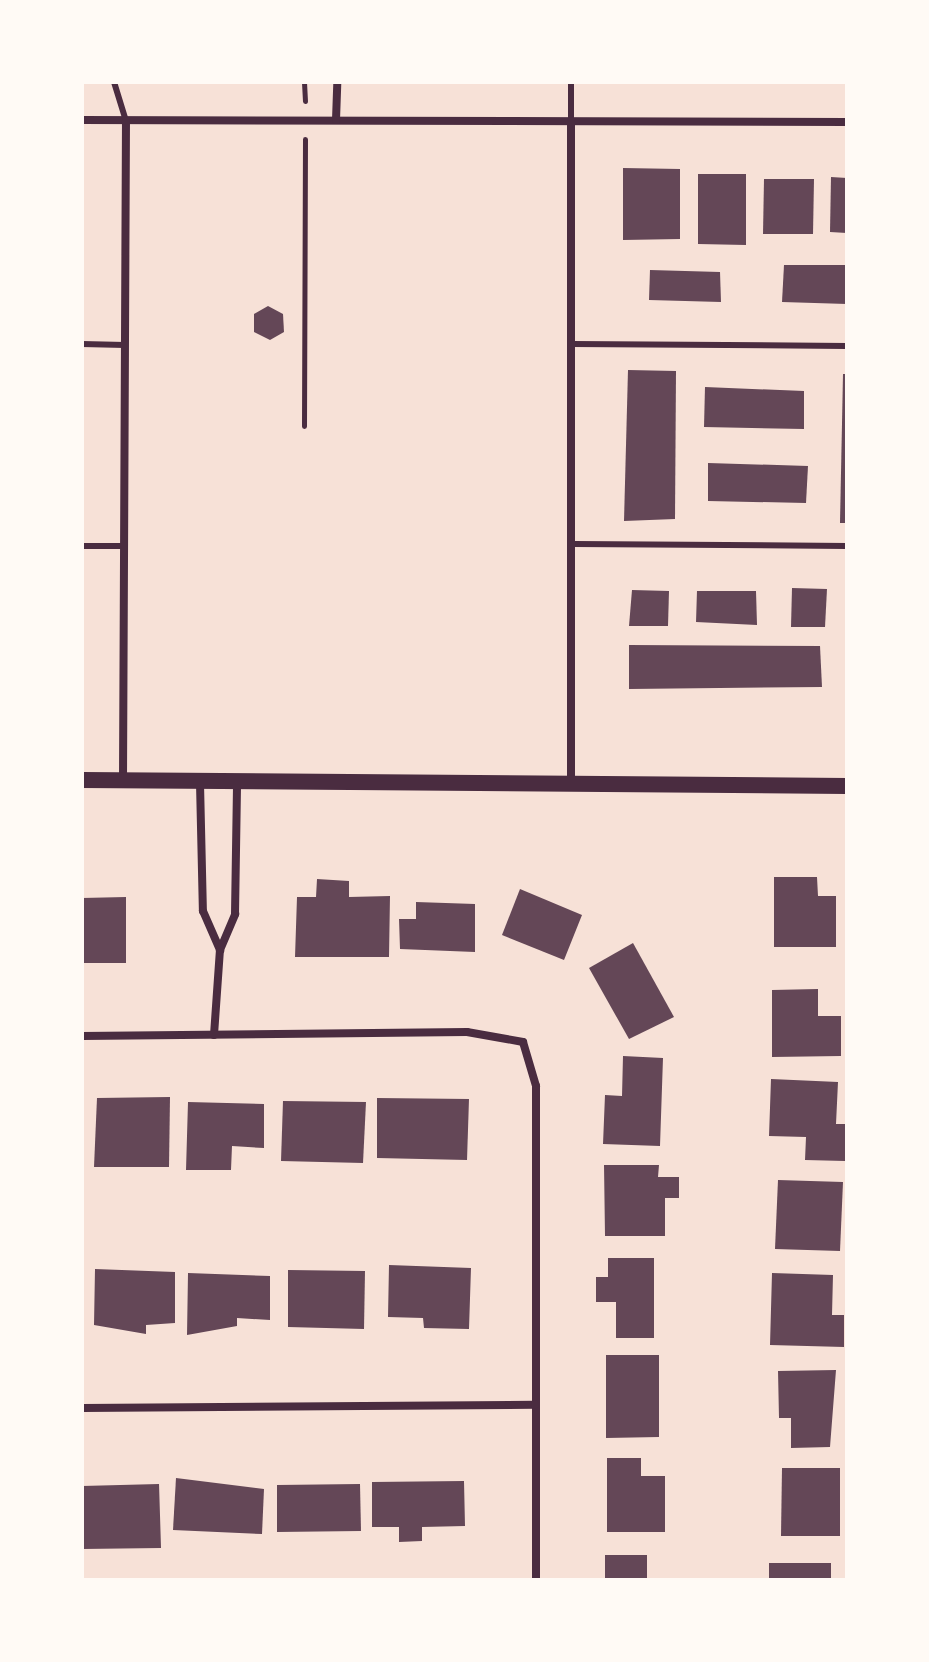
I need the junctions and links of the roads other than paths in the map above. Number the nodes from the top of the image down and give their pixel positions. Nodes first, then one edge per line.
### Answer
1 (114, 82) edge
2 (337, 82) edge
3 (571, 82) edge
4 (82, 120) edge
5 (336, 120) junction
6 (126, 121) junction
7 (571, 121) junction
8 (847, 122) edge
9 (82, 344) edge
10 (572, 344) junction
11 (125, 345) junction
12 (847, 346) edge
13 (574, 544) junction
14 (82, 546) edge
15 (124, 546) junction
16 (847, 546) edge
17 (82, 780) edge
18 (123, 780) junction
19 (200, 783) junction
20 (237, 785) junction
21 (571, 785) junction
22 (847, 786) edge
23 (220, 950) junction
24 (214, 1035) junction
25 (82, 1036) edge
26 (535, 1405) junction
27 (82, 1408) edge
28 (536, 1580) edge

1 - 6 lane
2 - 5 street
3 - 7 lane
4 - 6 street
5 - 6 street
5 - 7 street
6 - 11 street
7 - 8 street
7 - 10 street
9 - 11 lane
10 - 12 lane
10 - 13 street
11 - 15 street
13 - 16 lane
13 - 21 street
14 - 15 lane
15 - 18 street
17 - 18 main road
18 - 19 main road
19 - 20 main road
19 - 23 street
20 - 21 main road
20 - 23 street
21 - 22 main road
23 - 24 street
24 - 25 street
24 - 26 street
26 - 27 street
26 - 28 street

